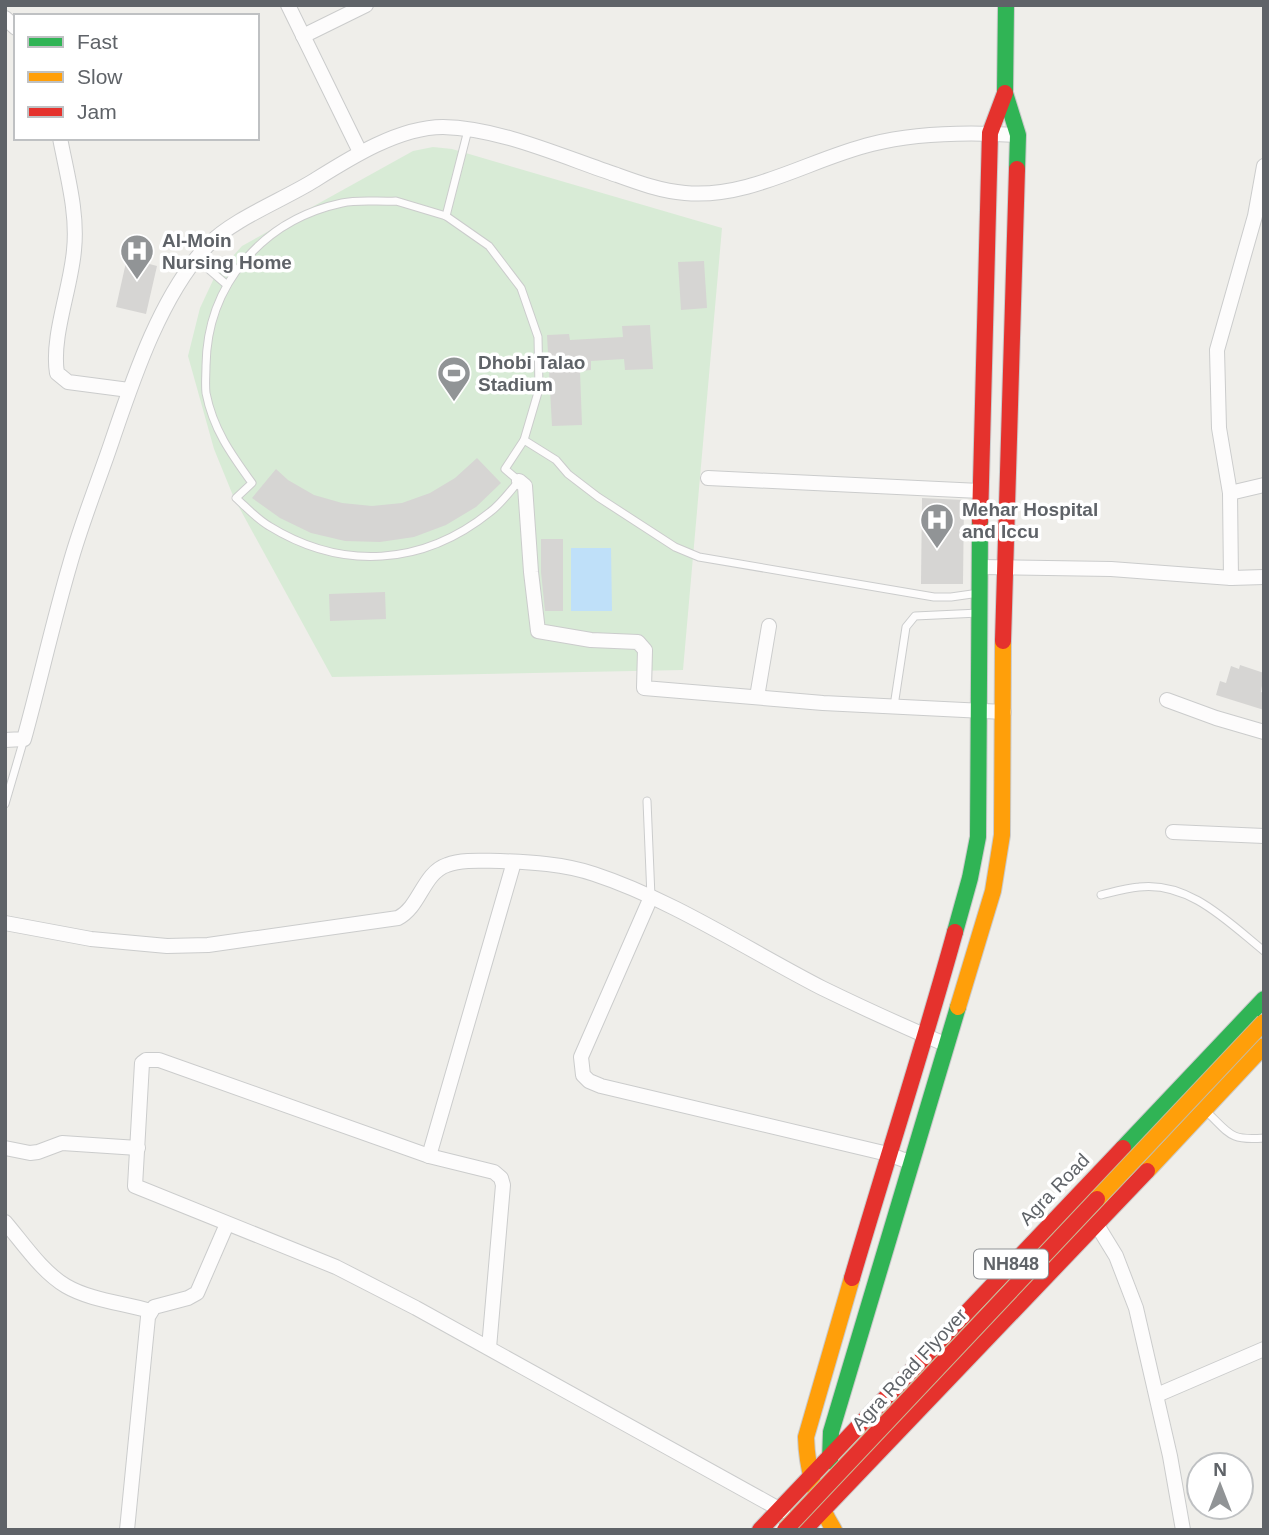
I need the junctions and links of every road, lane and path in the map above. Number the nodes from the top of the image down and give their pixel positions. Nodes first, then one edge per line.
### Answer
1 (288, 5) edge
2 (366, 5) edge
3 (1006, 5) edge
4 (303, 36) junction
5 (1005, 93) junction
6 (468, 129) junction
7 (990, 133) junction
8 (1018, 135) junction
9 (60, 140) edge
10 (360, 152) junction
11 (1264, 166) edge
12 (446, 216) junction
13 (197, 259) junction
14 (227, 285) junction
15 (129, 390) junction
16 (524, 440) junction
17 (708, 478) dead end
18 (519, 481) junction
19 (1264, 485) edge
20 (980, 491) junction
21 (1230, 493) junction
22 (979, 567) junction
23 (1004, 567) junction
24 (1264, 577) edge
25 (1231, 578) junction
26 (979, 593) junction
27 (979, 613) junction
28 (769, 626) dead end
29 (757, 696) junction
30 (1167, 701) dead end
31 (894, 707) junction
32 (980, 712) junction
33 (1004, 712) junction
34 (1264, 732) edge
35 (24, 739) junction
36 (5, 740) edge
37 (647, 800) dead end
38 (5, 804) edge
39 (1173, 832) dead end
40 (1264, 836) edge
41 (514, 862) junction
42 (1101, 895) dead end
43 (651, 897) junction
44 (5, 923) edge
45 (1264, 951) edge
46 (1264, 999) edge
47 (1264, 1022) edge
48 (926, 1036) junction
49 (947, 1045) junction
50 (1264, 1046) edge
51 (1204, 1110) junction
52 (1264, 1138) edge
53 (138, 1147) junction
54 (5, 1148) edge
55 (888, 1154) junction
56 (429, 1156) junction
57 (912, 1163) junction
58 (5, 1222) edge
59 (227, 1224) junction
60 (1097, 1225) junction
61 (150, 1311) junction
62 (489, 1348) junction
63 (1264, 1349) edge
64 (1157, 1395) junction
65 (829, 1455) junction
66 (810, 1476) junction
67 (838, 1494) junction
68 (779, 1509) junction
69 (822, 1511) junction
70 (807, 1527) edge
71 (127, 1530) edge
72 (760, 1530) edge
73 (785, 1530) edge
74 (834, 1530) edge
75 (1183, 1530) edge

1 - 4 street
2 - 4 street
3 - 5 main road
4 - 10 street
5 - 7 main road
5 - 8 main road
6 - 7 street
6 - 10 street
6 - 12 lane
7 - 8 street
7 - 20 main road
8 - 23 main road
9 - 15 street
10 - 13 street
11 - 21 street
12 - 14 lane
12 - 16 lane
13 - 14 lane
13 - 15 street
14 - 18 lane
15 - 35 street
16 - 18 lane
16 - 26 lane
17 - 20 street
18 - 29 street
19 - 21 street
20 - 22 main road
21 - 25 street
22 - 23 street
22 - 26 main road
23 - 25 street
23 - 33 main road
24 - 25 street
26 - 27 main road
27 - 31 lane
27 - 32 main road
28 - 29 street
29 - 31 street
30 - 34 street
31 - 32 street
32 - 33 street
32 - 48 main road
33 - 49 main road
35 - 36 street
35 - 38 lane
37 - 43 lane
39 - 40 street
41 - 43 street
41 - 44 street
41 - 56 street
42 - 45 lane
43 - 48 street
43 - 55 street
46 - 65 main road, Agra Road / NH848
47 - 73 main road, Agra Road Flyover, bridge
48 - 49 street
48 - 55 main road
49 - 57 main road
50 - 51 main road, NH848
51 - 52 lane
51 - 60 main road, NH848
53 - 54 street
53 - 56 street
53 - 59 street
55 - 57 street
55 - 66 main road
56 - 62 street
57 - 65 main road
58 - 61 street
59 - 61 street
59 - 62 street
60 - 64 street
60 - 67 main road, NH848
61 - 71 street
62 - 68 street
63 - 64 street
64 - 75 street
65 - 66 main road, Agra Road / NH848
65 - 67 main road
66 - 68 main road, Agra Road / NH848
66 - 69 main road
67 - 69 main road, NH848
68 - 70 street
68 - 72 main road, Agra Road / NH848
69 - 70 main road, NH848
69 - 74 main road

